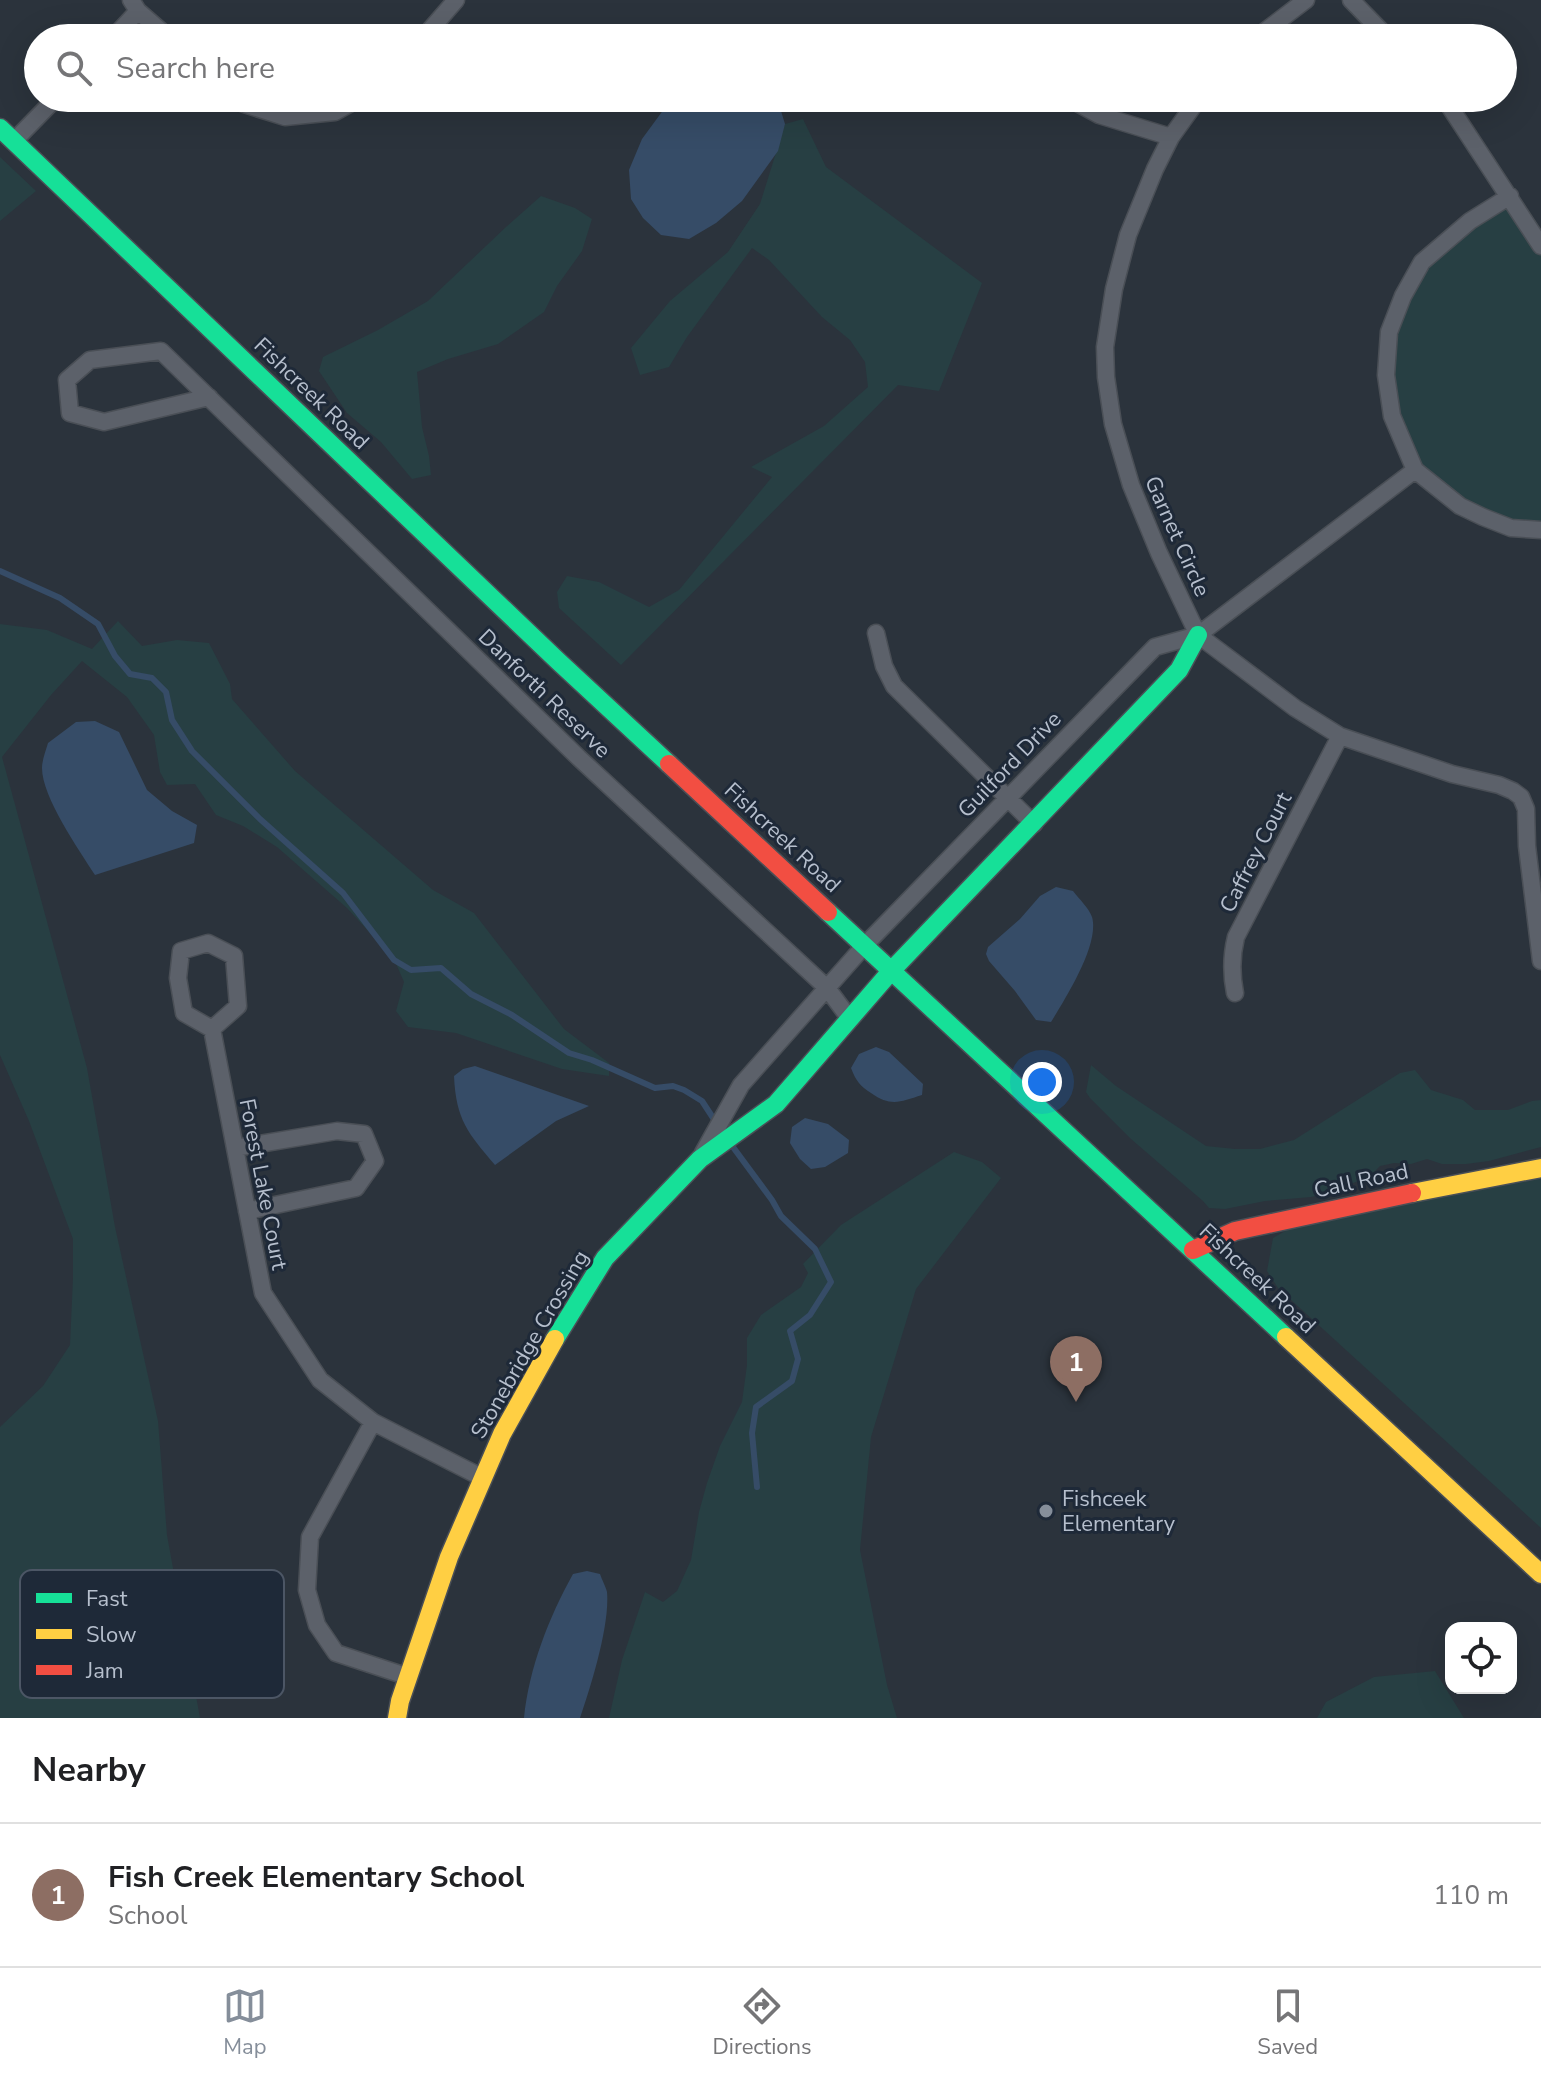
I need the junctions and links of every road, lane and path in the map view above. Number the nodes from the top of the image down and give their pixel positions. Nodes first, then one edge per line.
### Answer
1 (456, 0) edge
2 (1306, 0) edge
3 (1351, 0) edge
4 (134, 6) edge
5 (122, 24) edge
6 (154, 24) edge
7 (435, 24) edge
8 (1274, 24) edge
9 (1374, 24) edge
10 (42, 112) edge
11 (269, 112) edge
12 (335, 112) edge
13 (1094, 112) edge
14 (1189, 112) edge
15 (1453, 112) edge
16 (0, 128) edge
17 (1171, 137) junction
18 (14, 141) junction
19 (1510, 196) junction
20 (1541, 246) edge
21 (209, 397) junction
22 (1415, 470) junction
23 (1541, 530) edge
24 (876, 633) dead end
25 (1198, 635) junction
26 (1340, 736) junction
27 (1009, 798) junction
28 (1034, 824) junction
29 (865, 945) junction
30 (1541, 961) edge
31 (892, 970) junction
32 (827, 988) junction
33 (1235, 993) dead end
34 (850, 1019) junction
35 (212, 1029) junction
36 (714, 1142) junction
37 (235, 1148) junction
38 (1541, 1168) edge
39 (247, 1211) junction
40 (1193, 1250) junction
41 (373, 1422) junction
42 (483, 1478) junction
43 (1541, 1574) edge
44 (409, 1677) junction
45 (397, 1718) edge

1 - 7 street
2 - 8 street
3 - 9 street
4 - 5 street
4 - 6 street
10 - 18 street
11 - 12 street
13 - 17 street
14 - 17 street, Garnet Circle
15 - 19 street
16 - 18 main road, Fishcreek Road
17 - 25 street, Garnet Circle
18 - 29 main road, Fishcreek Road
19 - 20 street
19 - 22 street
21 - 21 street, Danforth Reserve
21 - 32 street, Danforth Reserve
22 - 23 street
22 - 25 street, Guilford Drive
24 - 27 street
25 - 26 street, Garnet Circle
25 - 27 street, Guilford Drive
25 - 28 main road, Guilford Drive
26 - 30 street, Garnet Circle
26 - 33 street, Caffrey Court
27 - 28 street
27 - 29 street, Guilford Drive
28 - 31 main road, Guilford Drive
29 - 31 main road, Fishcreek Road
29 - 32 street, Stonebridge Crossing
31 - 34 main road, Stonebridge Crossing
31 - 40 main road, Fishcreek Road
32 - 34 street, Danforth Reserve
32 - 36 street, Stonebridge Crossing
34 - 36 main road, Stonebridge Crossing
35 - 35 street
35 - 37 street, Forest Lake Court
36 - 42 main road, Stonebridge Crossing
37 - 39 street, Forest Lake Court
37 - 39 street
38 - 40 main road, Call Road
39 - 41 street, Forest Lake Court
40 - 43 main road, Fishcreek Road
41 - 42 street, Forest Lake Court
41 - 44 street
42 - 44 main road, Stonebridge Crossing
44 - 45 main road, Stonebridge Crossing

